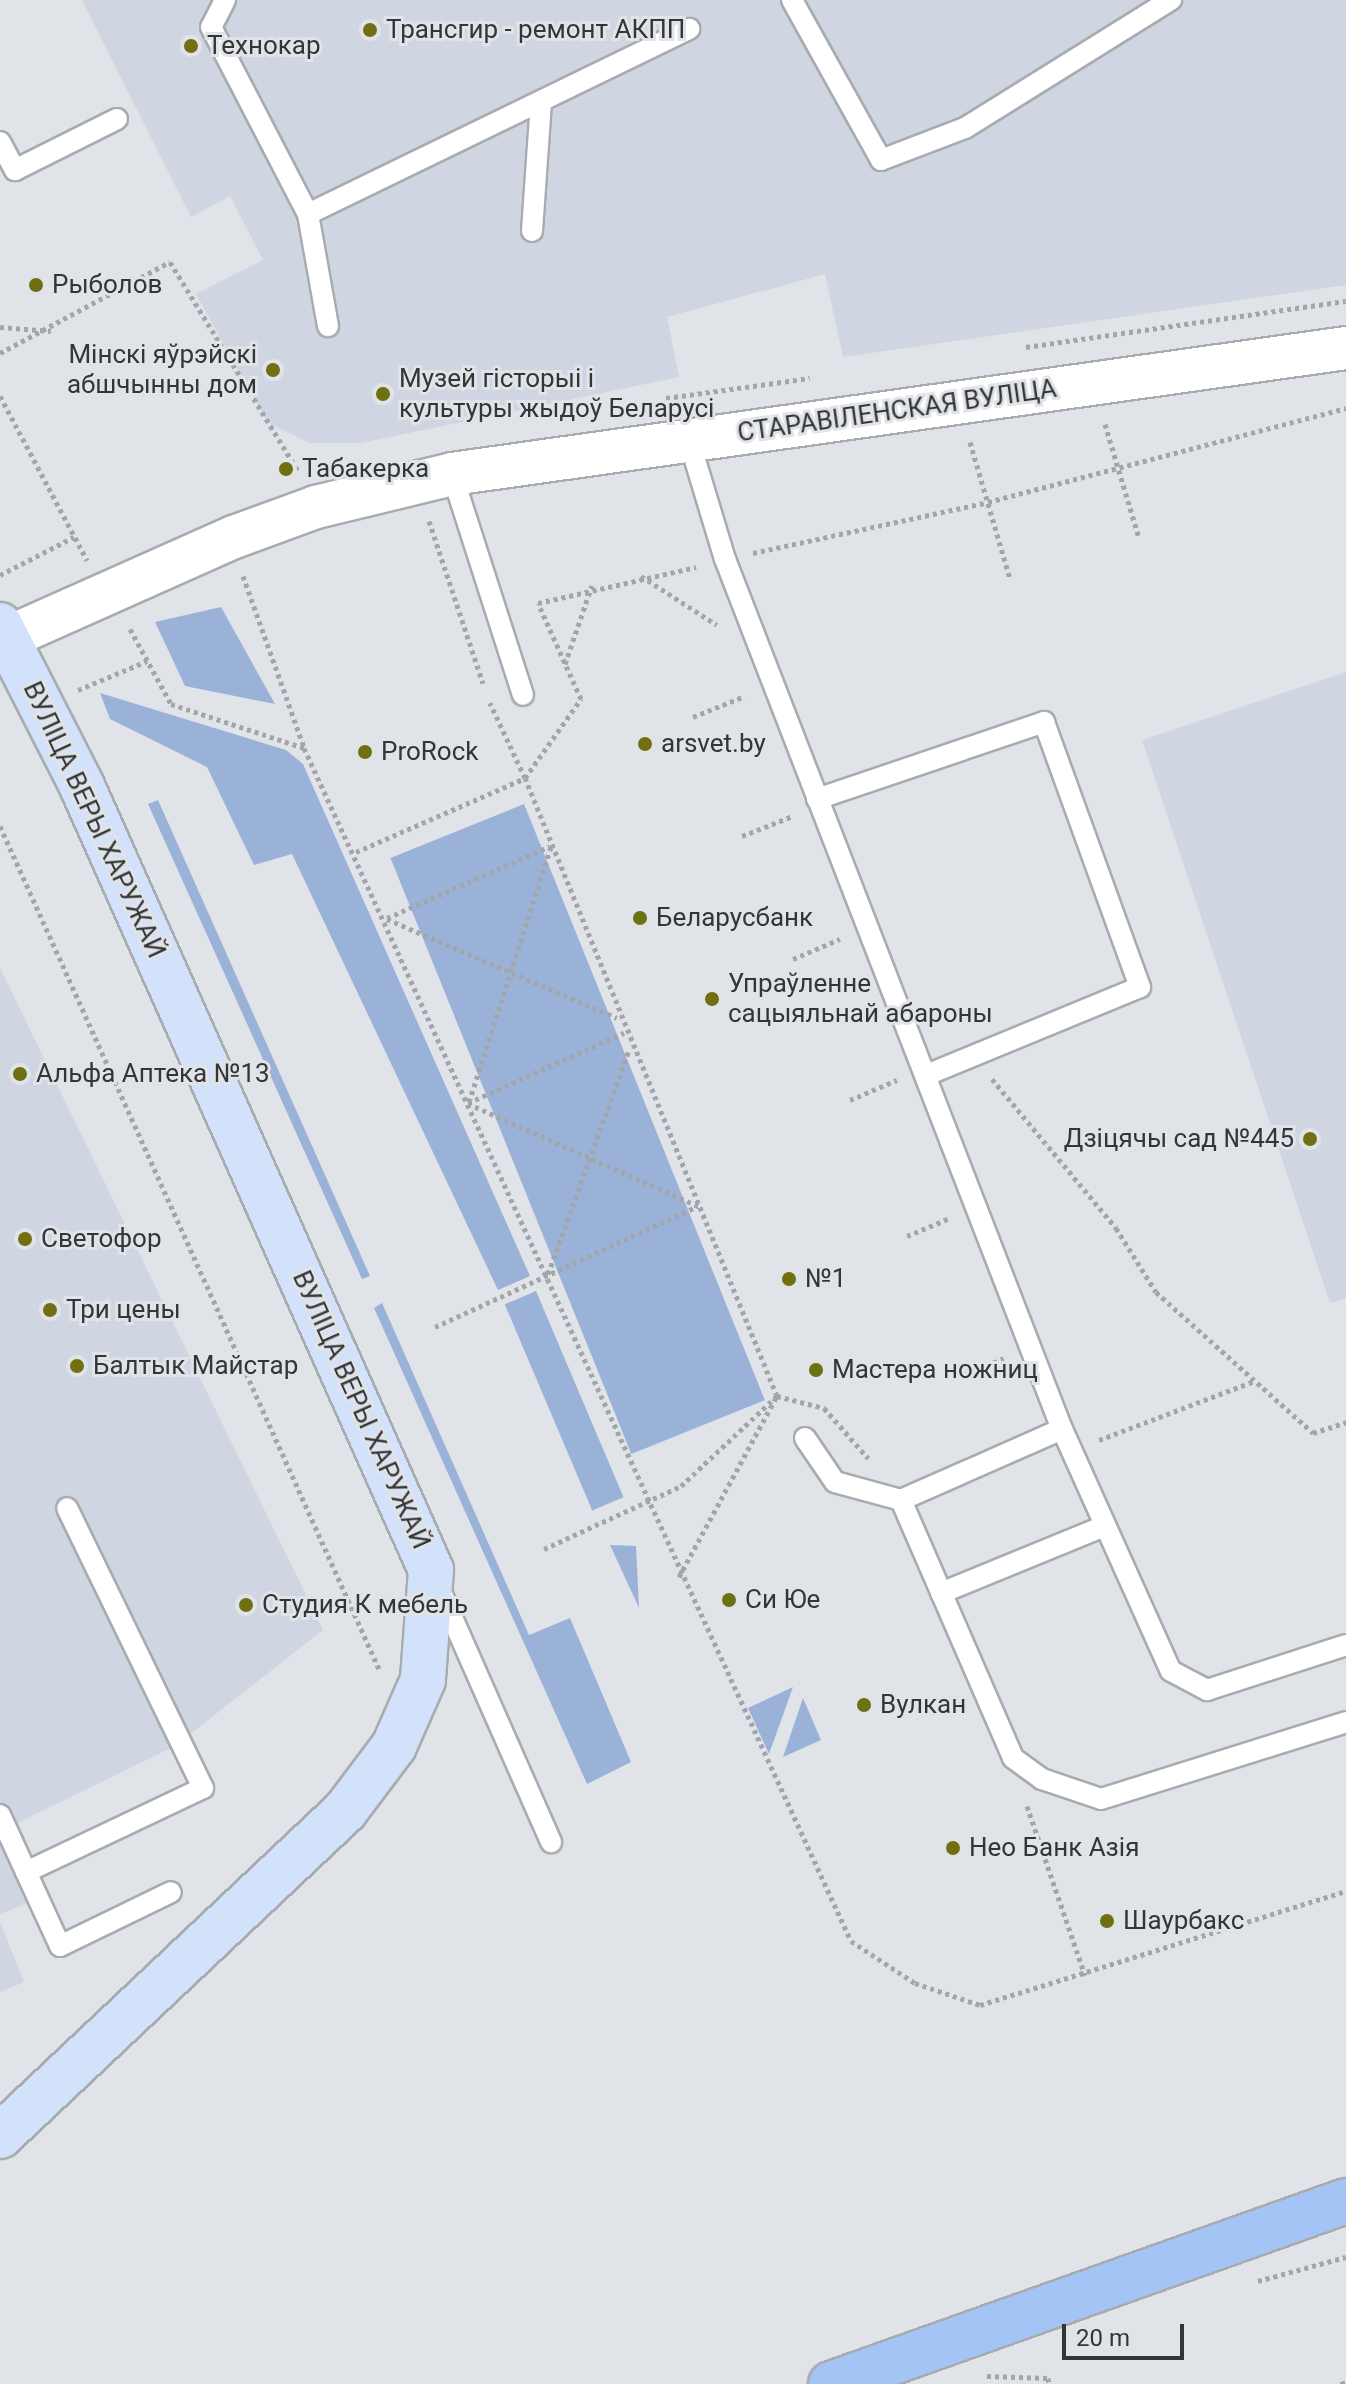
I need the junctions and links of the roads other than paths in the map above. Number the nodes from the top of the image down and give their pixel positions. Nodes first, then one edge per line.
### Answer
1 (225, 0) edge
2 (792, 0) edge
3 (1171, 0) edge
4 (689, 29) dead end
5 (541, 101) junction
6 (117, 119) dead end
7 (0, 142) edge
8 (308, 214) junction
9 (532, 231) dead end
10 (328, 326) dead end
11 (1346, 348) edge
12 (689, 440) junction
13 (452, 474) junction
14 (2, 635) edge
15 (523, 695) dead end
16 (817, 799) junction
17 (927, 1075) junction
18 (1062, 1429) junction
19 (805, 1438) dead end
20 (901, 1500) junction
21 (67, 1508) dead end
22 (1104, 1526) junction
23 (431, 1570) junction
24 (941, 1593) junction
25 (1346, 1645) edge
26 (1346, 1722) edge
27 (0, 1815) edge
28 (551, 1842) dead end
29 (26, 1872) junction
30 (171, 1892) dead end
31 (0, 2136) edge
32 (1346, 2201) edge
33 (848, 2381) edge

1 - 8 lane
2 - 3 lane
4 - 5 lane
5 - 8 lane
5 - 9 lane
6 - 7 lane
8 - 10 lane
11 - 12 street, СТАРАВІЛЕНСКАЯ ВУЛІЦА
12 - 13 street, СТАРАВІЛЕНСКАЯ ВУЛІЦА
12 - 16 lane
13 - 14 street, СТАРАВІЛЕНСКАЯ ВУЛІЦА
13 - 15 lane
14 - 23 main road, ВУЛІЦА ВЕРЫ ХАРУЖАЙ
16 - 17 lane
16 - 17 lane
17 - 18 lane
18 - 20 lane
18 - 22 lane
19 - 20 lane
20 - 24 lane
21 - 29 lane
22 - 24 lane
22 - 25 lane
23 - 28 lane
23 - 31 main road, ВУЛІЦА ВЕРЫ ХАРУЖАЙ
24 - 26 lane
27 - 29 lane
29 - 30 lane
32 - 33 main road

